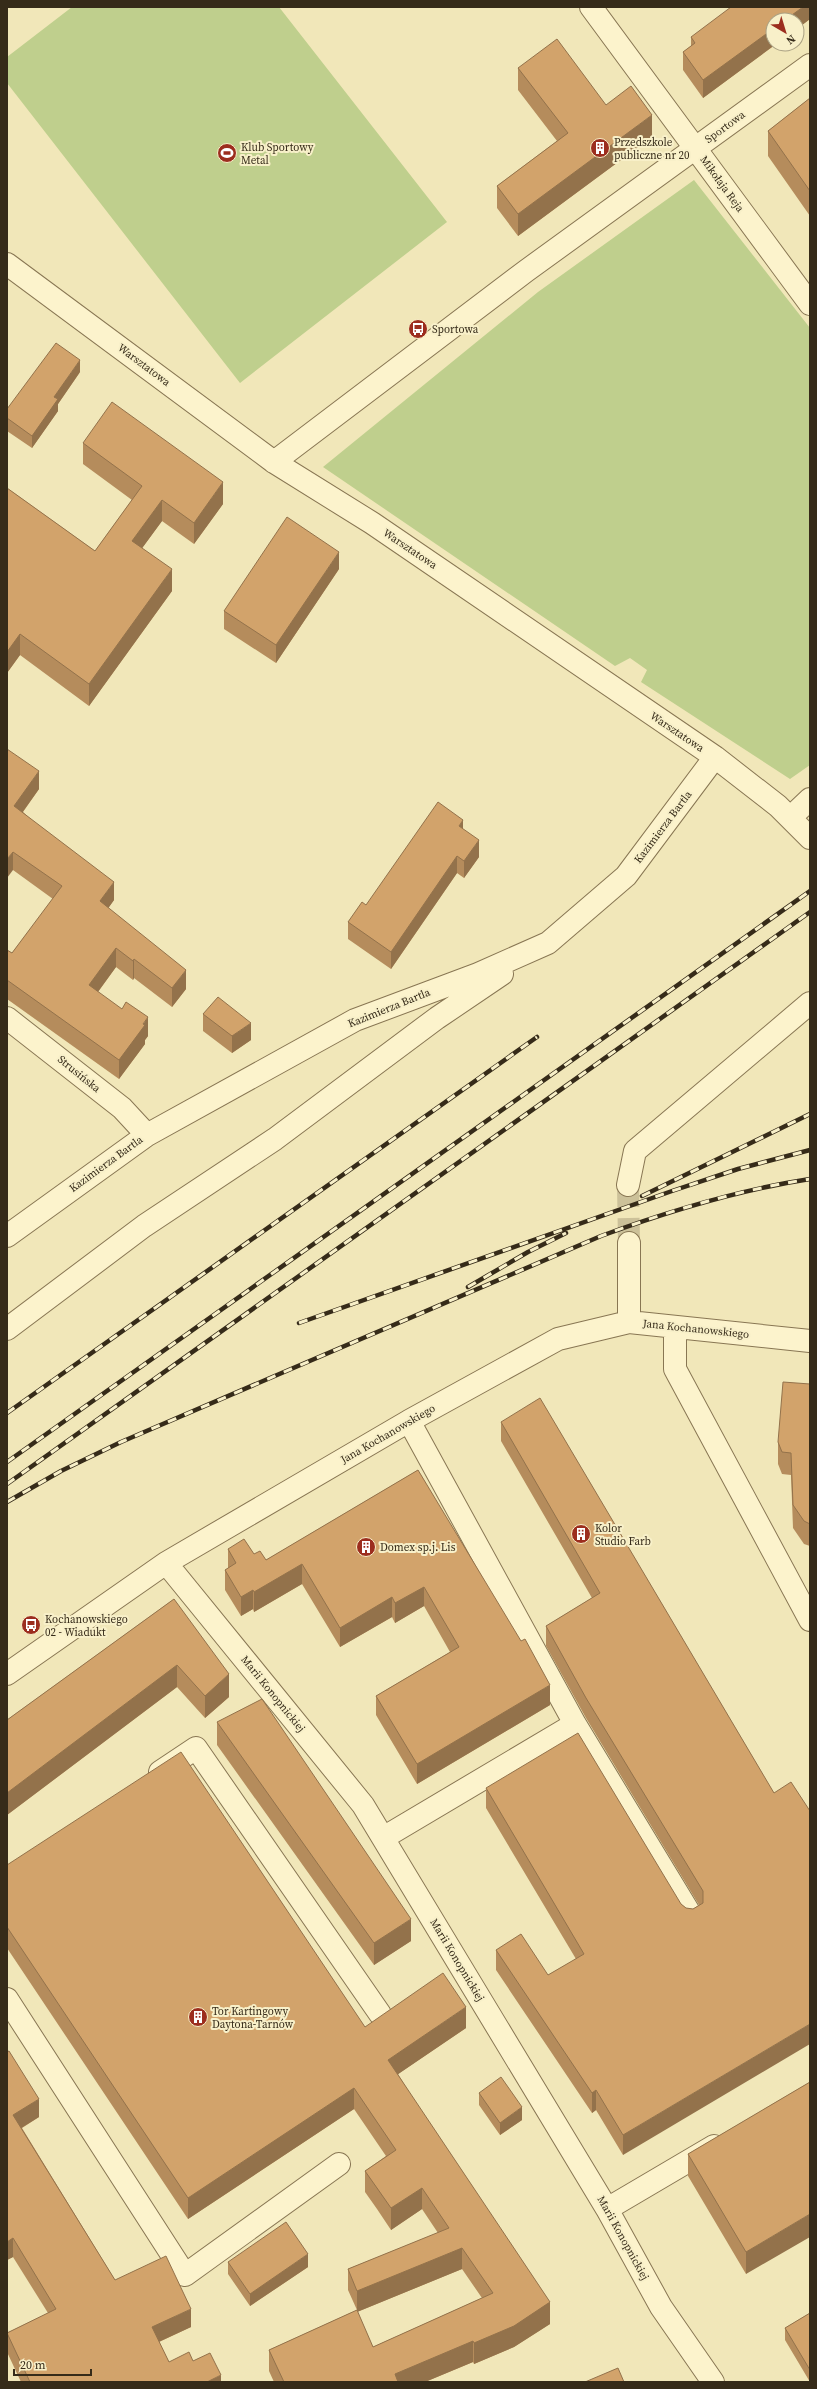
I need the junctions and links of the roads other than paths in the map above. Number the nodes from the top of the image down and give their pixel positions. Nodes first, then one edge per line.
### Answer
1 (591, 7) edge
2 (810, 65) edge
3 (696, 148) junction
4 (7, 264) edge
5 (810, 304) edge
6 (274, 462) junction
7 (714, 757) junction
8 (810, 799) edge
9 (790, 818) junction
10 (810, 838) edge
11 (548, 943) junction
12 (810, 1003) edge
13 (7, 1018) edge
14 (147, 1135) junction
15 (628, 1185) tunnel mouth
16 (7, 1236) edge
17 (629, 1244) tunnel mouth
18 (629, 1322) junction
19 (676, 1328) junction
20 (7, 1329) edge
21 (810, 1341) edge
22 (409, 1421) junction
23 (166, 1563) junction
24 (810, 1620) edge
25 (7, 1674) edge
26 (574, 1724) junction
27 (144, 1782) edge
28 (383, 1838) junction
29 (692, 1917) edge
30 (7, 1999) edge
31 (380, 2014) dead end
32 (729, 2138) edge
33 (339, 2164) dead end
34 (607, 2209) junction
35 (713, 2382) edge

1 - 3 street, Mikołaja Reja
2 - 3 street, Sportowa
3 - 5 street, Mikołaja Reja
3 - 6 street, Sportowa
4 - 6 street, Warsztatowa
6 - 7 street, Warsztatowa
7 - 9 street, Warsztatowa
7 - 11 street, Kazimierza Bartla
8 - 9 street
9 - 10 street, Warsztatowa
11 - 14 street, Kazimierza Bartla
11 - 20 street
12 - 15 street
13 - 14 street, Strusińska
14 - 16 street, Kazimierza Bartla
17 - 18 street
18 - 19 street, Jana Kochanowskiego
18 - 22 street, Jana Kochanowskiego
19 - 21 street, Jana Kochanowskiego
19 - 24 street
22 - 23 street, Jana Kochanowskiego
22 - 26 street
23 - 25 street, Jana Kochanowskiego
23 - 28 street, Marii Konopnickiej
26 - 28 street
26 - 29 street
27 - 31 street
28 - 34 street, Marii Konopnickiej
30 - 33 street
32 - 34 street
34 - 35 street, Marii Konopnickiej

